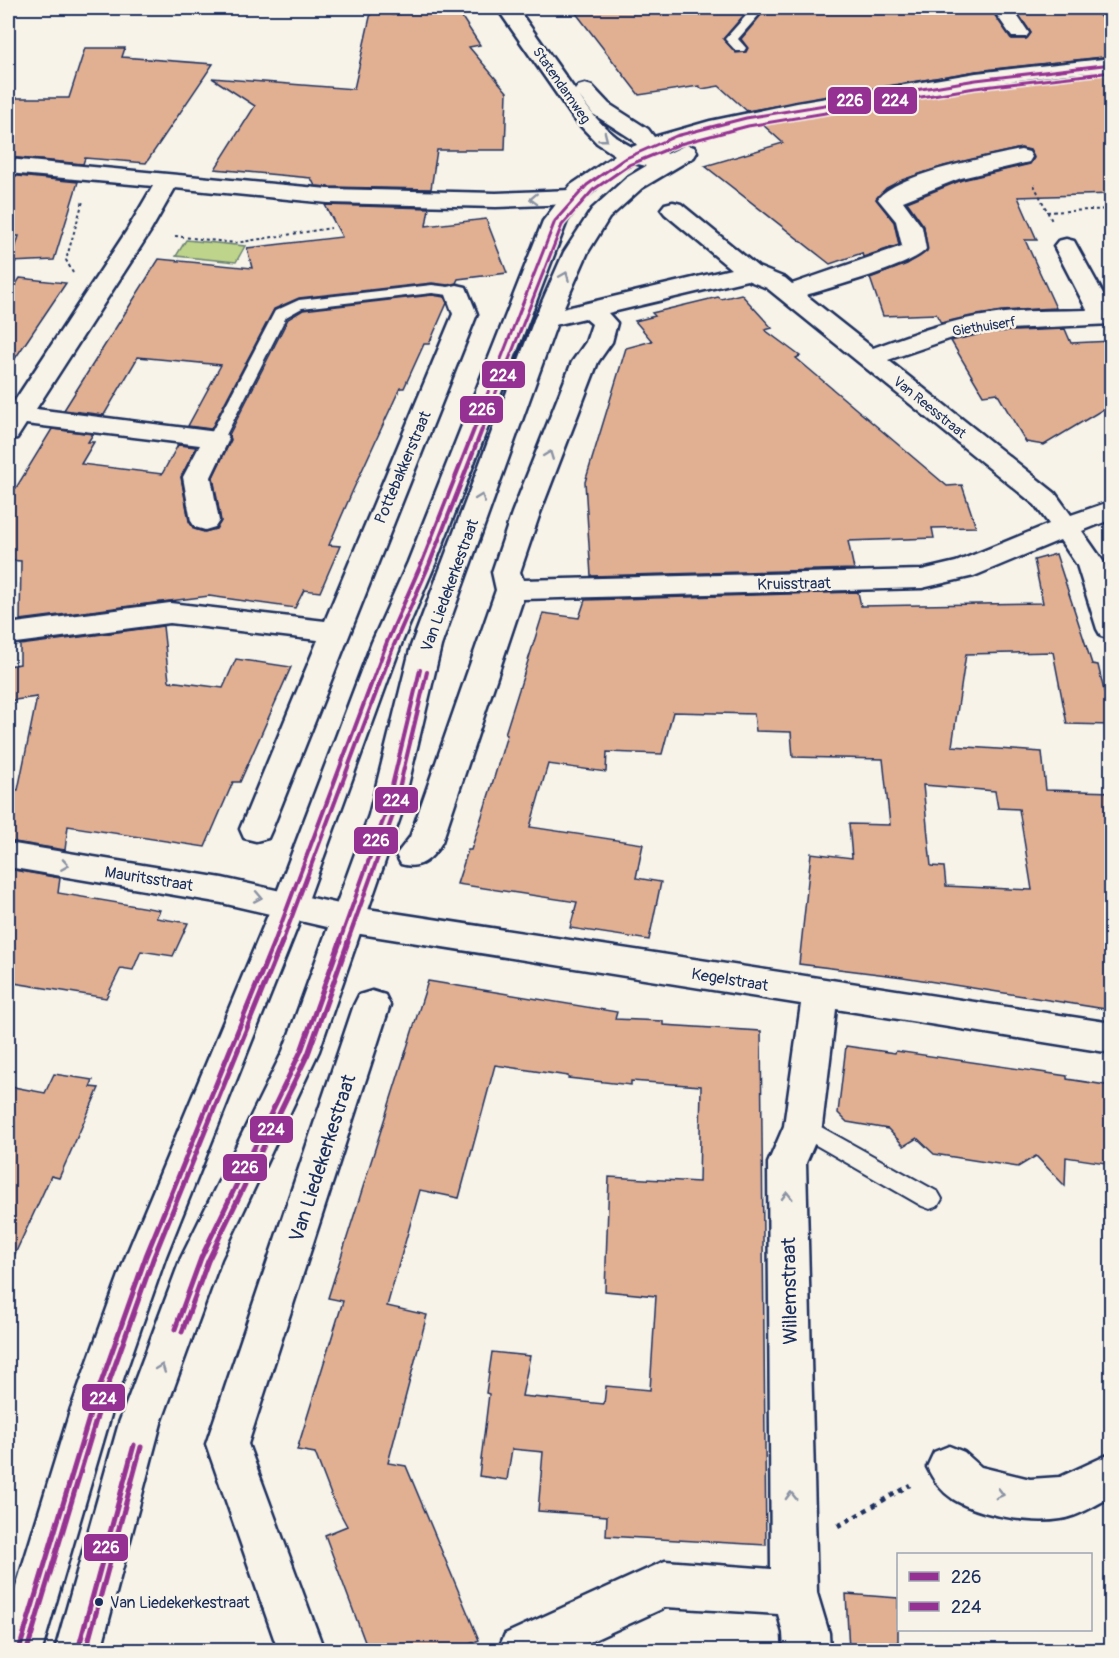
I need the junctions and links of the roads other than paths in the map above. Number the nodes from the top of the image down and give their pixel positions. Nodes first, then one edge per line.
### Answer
1 (507, 8) edge
2 (525, 8) edge
3 (759, 8) edge
4 (1002, 8) edge
5 (1019, 33) dead end
6 (740, 48) dead end
7 (1112, 64) edge
8 (1042, 68) junction
9 (1112, 70) edge
10 (649, 156) junction
11 (1021, 157) road end
12 (8, 166) edge
13 (168, 181) junction
14 (572, 197) junction
15 (673, 209) dead end
16 (1066, 246) road end
17 (749, 272) junction
18 (457, 292) joint
19 (789, 293) junction
20 (592, 311) junction
21 (1107, 317) edge
22 (546, 321) junction
23 (870, 358) junction
24 (13, 423) edge
25 (216, 438) junction
26 (1112, 509) edge
27 (205, 521) dead end
28 (1066, 526) junction
29 (511, 590) junction
30 (1112, 629) edge
31 (336, 632) junction
32 (8, 634) edge
33 (256, 829) dead end
34 (8, 855) edge
35 (413, 855) dead end
36 (290, 903) junction
37 (348, 919) junction
38 (820, 993) junction
39 (372, 1005) dead end
40 (1112, 1038) edge
41 (803, 1126) junction
42 (930, 1199) dead end
43 (949, 1467) road end
44 (1104, 1478) edge
45 (793, 1574) junction
46 (19, 1650) edge
47 (78, 1650) edge
48 (301, 1650) edge
49 (521, 1650) edge
50 (807, 1650) edge

1 -> 10 street, Statendamweg
2 - 10 street, Statendamweg
3 - 6 lane
4 - 5 street
7 - 8 street
8 - 9 street
8 - 10 street
10 - 14 street, Van Liedekerkestraat
22 -> 10 street, Van Liedekerkestraat
11 - 19 street
12 - 13 street
14 -> 13 street
13 - 24 street
14 - 36 street, Van Liedekerkestraat
15 - 17 street, Van Reesstraat
16 - 21 street, Giethuiserf
17 - 19 street, Van Reesstraat
17 - 20 street
18 - 25 lane, Pottebakkerstraat
18 - 31 street, Pottebakkerstraat
19 - 23 street, Van Reesstraat
20 - 22 street
29 -> 20 street
21 - 23 street, Giethuiserf
37 -> 22 street, Van Liedekerkestraat
23 - 28 street, Van Reesstraat
24 - 25 street
25 - 27 street, Pottebakkerstraat
26 - 28 street, Kruisstraat
28 - 29 street, Kruisstraat
28 - 30 street, Van Reesstraat
29 - 35 street
31 - 32 street
31 - 33 street
34 -> 36 street, Mauritsstraat
36 - 37 street, Mauritsstraat
36 - 46 street, Van Liedekerkestraat
37 - 38 street, Kegelstraat
47 -> 37 street, Van Liedekerkestraat
38 - 40 street, Kegelstraat
38 - 41 street, Willemstraat
39 - 48 street, Van Liedekerkestraat
41 - 42 lane
45 -> 41 street, Willemstraat
43 -> 44 street
45 - 49 street
45 - 50 street, Willemstraat

